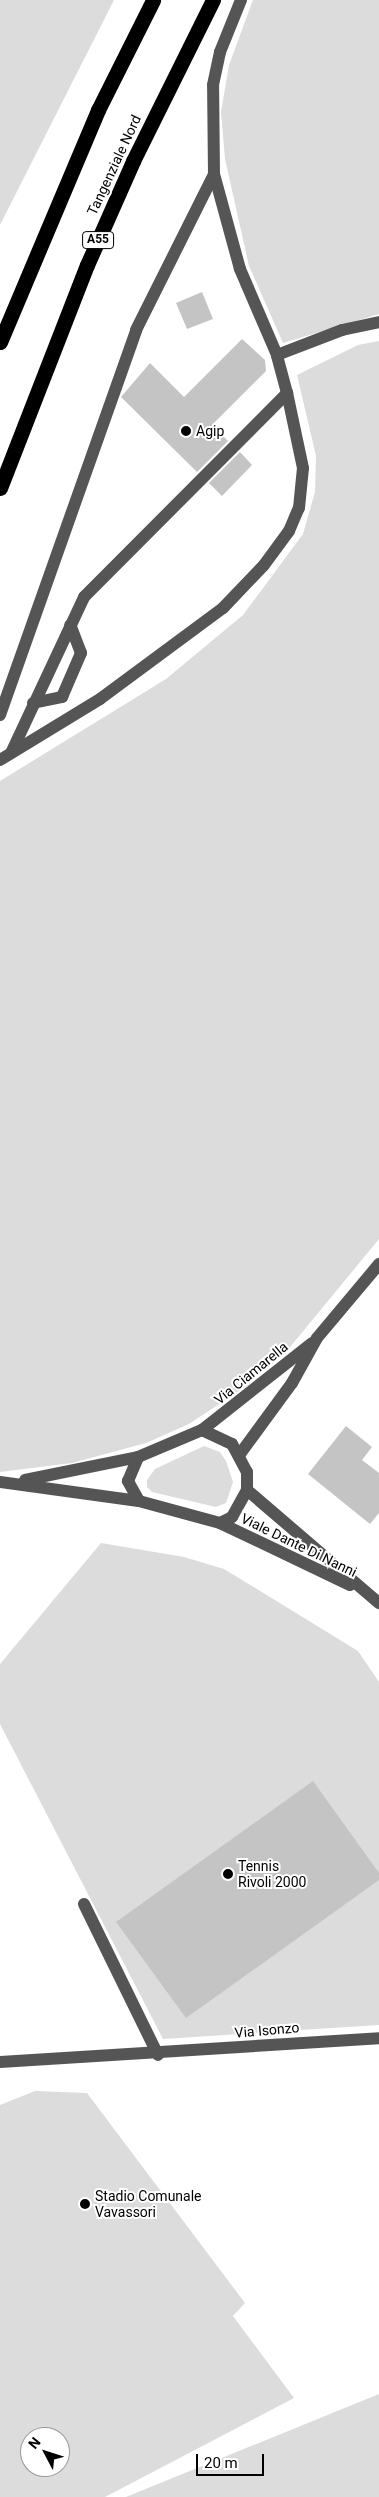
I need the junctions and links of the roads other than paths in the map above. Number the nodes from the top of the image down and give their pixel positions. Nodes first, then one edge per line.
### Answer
1 (153, 0) edge
2 (213, 0) edge
3 (241, 0) edge
4 (214, 174) junction
5 (379, 322) edge
6 (0, 342) edge
7 (277, 355) junction
8 (287, 393) junction
9 (0, 488) edge
10 (70, 626) junction
11 (33, 703) junction
12 (0, 715) edge
13 (12, 751) junction
14 (0, 760) edge
15 (379, 1264) edge
16 (318, 1338) junction
17 (202, 1430) junction
18 (240, 1454) junction
19 (138, 1458) junction
20 (0, 1482) edge
21 (18, 1482) junction
22 (247, 1490) junction
23 (139, 1501) junction
24 (220, 1523) junction
25 (365, 1593) junction
26 (379, 1603) edge
27 (84, 1904) dead end
28 (379, 2038) edge
29 (158, 2055) junction
30 (0, 2062) edge

1 - 6 highway
2 - 9 highway, Tangenziale Nord / A55
3 - 4 street
4 - 7 street
4 - 12 street
5 - 7 street
7 - 8 street
8 - 10 street
8 - 13 street
10 - 11 street
10 - 11 street
11 - 13 street
13 - 14 street
15 - 16 street, Via Ciamarella
16 - 17 street, Via Ciamarella
16 - 18 street, Via Ciamarella
17 - 18 street
17 - 19 street
18 - 22 street
19 - 21 street
19 - 23 street
20 - 21 street
21 - 23 street
22 - 24 street
22 - 25 street, Viale Dante Di Nanni
23 - 24 street
24 - 25 street, Viale Dante Di Nanni
25 - 26 street, Viale Dante Di Nanni
27 - 29 street
28 - 29 street, Via Isonzo
29 - 30 street, Via Isonzo

